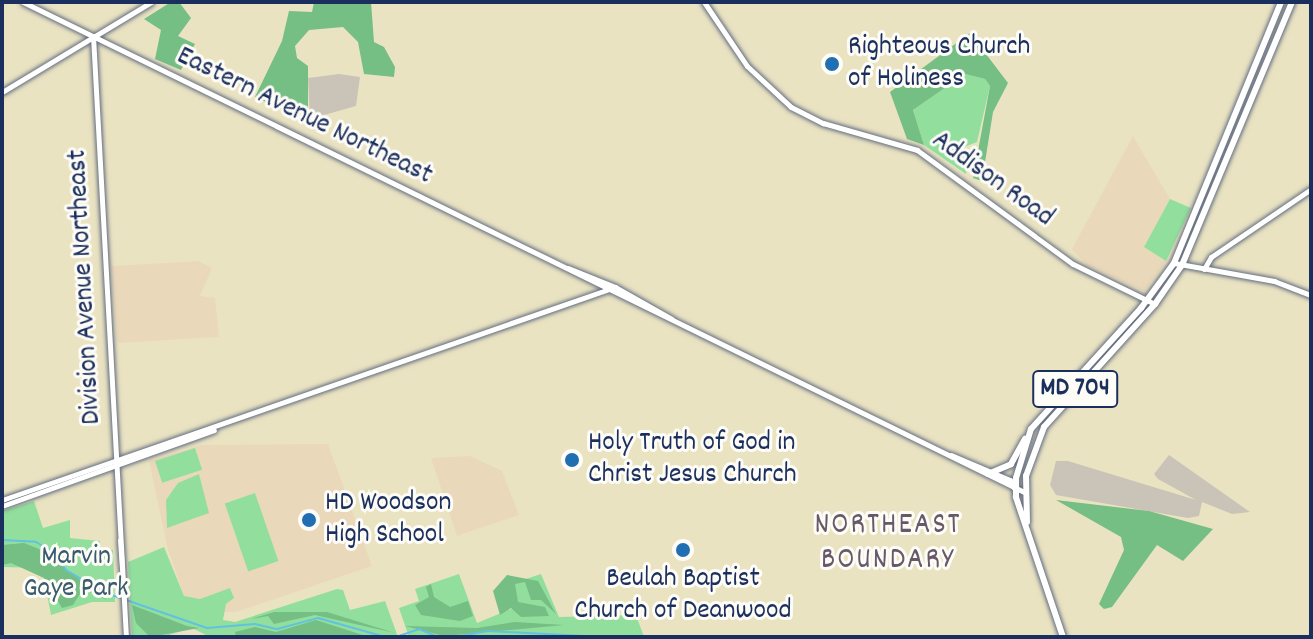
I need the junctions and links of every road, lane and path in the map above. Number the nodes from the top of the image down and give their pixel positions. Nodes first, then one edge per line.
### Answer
1 (23, 2) edge
2 (151, 2) edge
3 (704, 2) edge
4 (1281, 2) edge
5 (1292, 2) edge
6 (93, 36) junction
7 (2, 92) edge
8 (1311, 189) edge
9 (1178, 264) junction
10 (1204, 269) junction
11 (613, 289) junction
12 (1311, 295) edge
13 (1148, 299) junction
14 (1155, 304) junction
15 (1031, 429) junction
16 (116, 463) junction
17 (82, 471) junction
18 (991, 473) junction
19 (51, 482) junction
20 (63, 485) junction
21 (1015, 488) junction
22 (1024, 492) junction
23 (39, 493) junction
24 (2, 503) edge
25 (1030, 537) junction
26 (126, 637) edge
27 (1063, 637) edge

1 - 6 main road, Eastern Avenue Northeast
2 - 6 main road
3 - 13 main road, Addison Road
4 - 9 main road, MD 704
5 - 9 main road, MD 704
6 - 7 main road
6 - 11 main road, Eastern Avenue Northeast
6 - 16 main road, Division Avenue Northeast
8 - 10 main road
9 - 10 main road
9 - 13 main road, MD 704
9 - 14 main road, MD 704
10 - 12 main road
11 - 16 main road
11 - 18 main road, Eastern Avenue Northeast
13 - 14 main road, Addison Road
13 - 15 main road, MD 704
14 - 22 main road, MD 704
15 - 18 main road
15 - 21 main road, MD 704
16 - 17 main road
16 - 20 main road
16 - 26 main road, Division Avenue Northeast
17 - 19 main road
17 - 20 main road
18 - 21 main road, Eastern Avenue Northeast
19 - 23 main road
19 - 24 main road
20 - 23 main road
21 - 22 main road, Eastern Avenue Northeast
21 - 25 main road
22 - 25 main road
23 - 24 main road
25 - 27 main road

